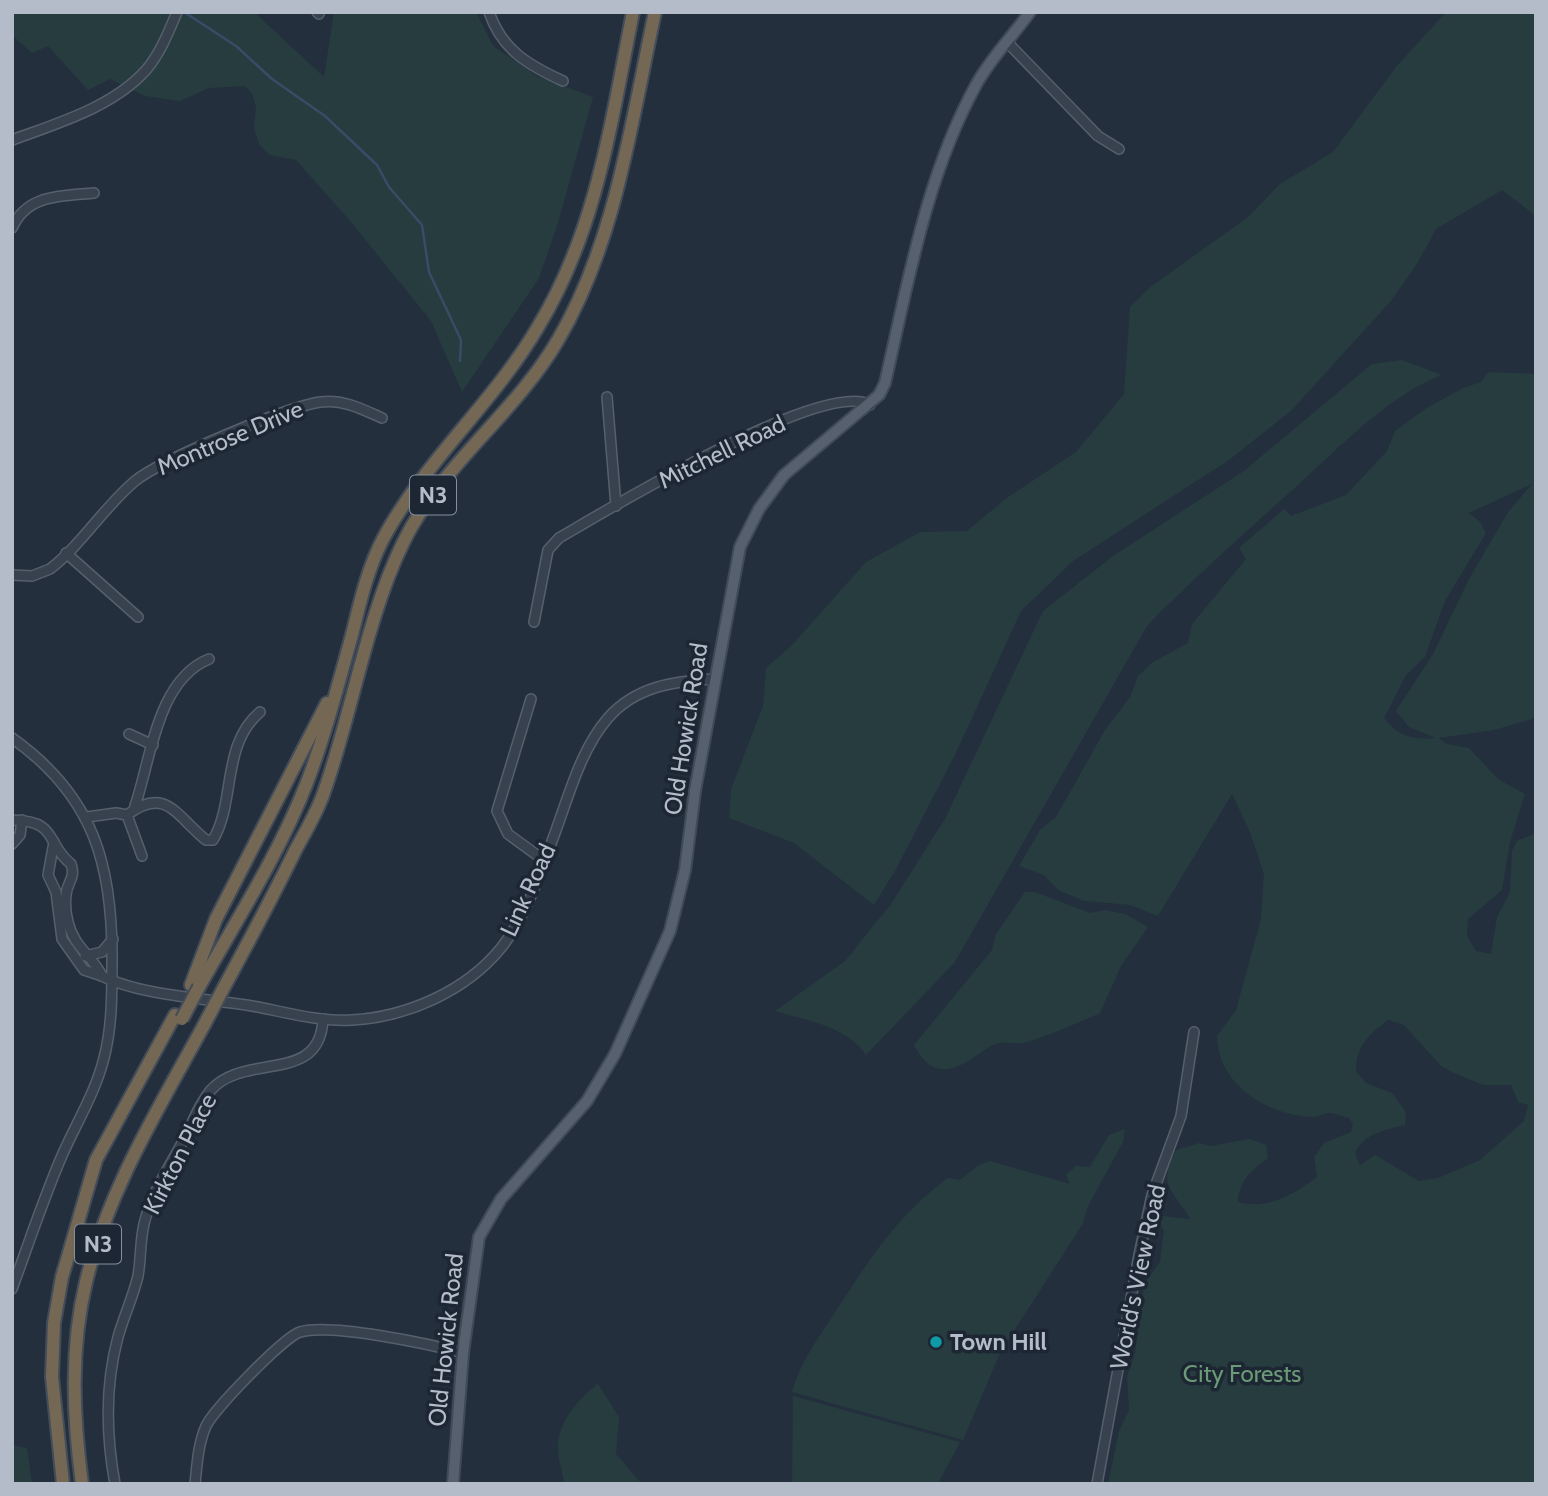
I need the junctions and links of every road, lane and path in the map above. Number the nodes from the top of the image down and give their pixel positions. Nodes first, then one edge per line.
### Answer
1 (489, 12) edge
2 (633, 12) edge
3 (655, 12) edge
4 (1030, 12) edge
5 (176, 15) edge
6 (1007, 42) junction
7 (563, 81) dead end
8 (12, 140) edge
9 (1119, 149) dead end
10 (94, 193) dead end
11 (12, 228) edge
12 (607, 397) dead end
13 (870, 405) junction
14 (382, 418) dead end
15 (616, 506) junction
16 (66, 553) junction
17 (12, 575) edge
18 (138, 617) dead end
19 (534, 622) dead end
20 (347, 653) junction
21 (209, 659) dead end
22 (714, 679) junction
23 (531, 699) dead end
24 (260, 712) dead end
25 (129, 734) dead end
26 (12, 738) edge
27 (153, 745) junction
28 (135, 806) junction
29 (127, 815) junction
30 (87, 817) junction
31 (17, 820) edge
32 (55, 840) junction
33 (12, 844) edge
34 (142, 856) dead end
35 (545, 861) junction
36 (113, 939) junction
37 (85, 956) junction
38 (102, 976) junction
39 (114, 982) junction
40 (195, 986) junction
41 (323, 1019) junction
42 (1194, 1032) dead end
43 (12, 1289) edge
44 (463, 1353) junction
45 (63, 1484) edge
46 (82, 1484) edge
47 (115, 1484) edge
48 (193, 1484) edge
49 (453, 1484) edge
50 (1097, 1484) edge

1 - 7 street
2 - 20 highway, N3
3 - 46 highway, N3, bridge
4 - 6 main road, Old Howick Road
5 - 8 street
6 - 9 street
6 - 13 main road, Old Howick Road
10 - 11 street
12 - 15 street
13 - 15 street, Mitchell Road
13 - 22 main road, Old Howick Road
14 - 16 street, Montrose Drive
15 - 19 street, Mitchell Road
16 - 17 street, Montrose Drive
16 - 18 street
20 - 40 highway
20 - 40 highway, N3
21 - 27 street
22 - 35 street, Link Road
22 - 44 main road, Old Howick Road
23 - 35 street
24 - 28 street
25 - 27 street
26 - 30 street
27 - 28 street
28 - 29 street
29 - 30 street
29 - 34 street
30 - 36 street
31 - 32 street
31 - 33 street
32 - 37 street
32 - 38 street
35 - 41 street, Link Road
36 - 37 street
36 - 39 street
37 - 38 street
38 - 39 street, Link Road
39 - 41 street, Link Road
39 - 43 street
40 - 45 highway, N3, bridge
41 - 47 street, Kirkton Place
42 - 50 street, World's View Road
44 - 48 street
44 - 49 main road, Old Howick Road

